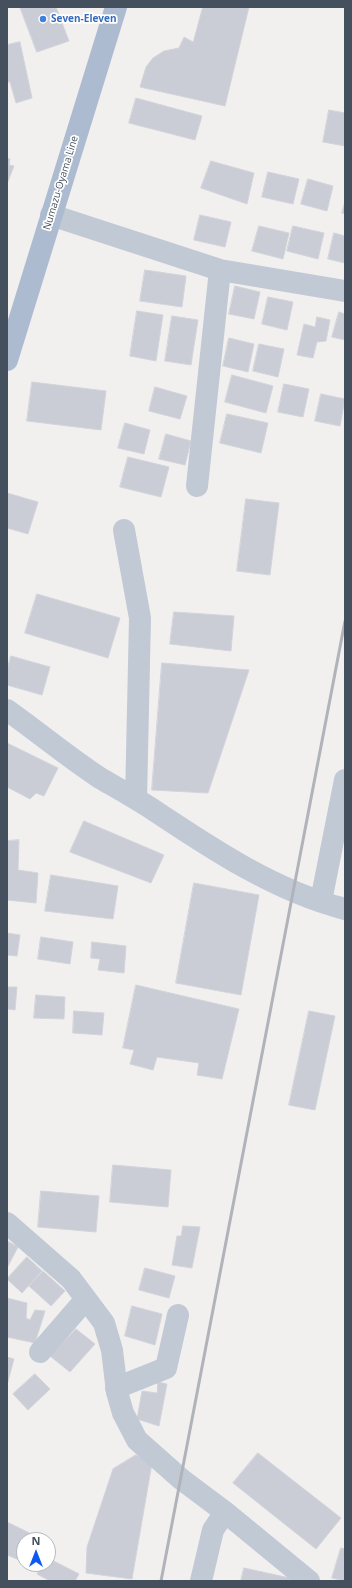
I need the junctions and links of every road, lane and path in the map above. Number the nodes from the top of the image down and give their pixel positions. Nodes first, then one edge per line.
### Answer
1 (116, 7) edge
2 (51, 215) junction
3 (220, 270) junction
4 (345, 291) edge
5 (7, 360) edge
6 (197, 486) dead end
7 (124, 530) dead end
8 (7, 710) edge
9 (345, 780) edge
10 (136, 799) junction
11 (321, 901) junction
12 (345, 909) edge
13 (7, 1223) edge
14 (86, 1298) junction
15 (178, 1315) dead end
16 (40, 1352) dead end
17 (116, 1388) junction
18 (225, 1512) junction
19 (201, 1581) edge
20 (309, 1581) edge

1 - 2 main road, Numazu-Oyama Line
2 - 3 street
2 - 5 main road, Numazu-Oyama Line
3 - 4 street
3 - 6 street
7 - 10 street
8 - 10 street
9 - 11 street
10 - 11 street
11 - 12 street
13 - 14 street
14 - 16 street
14 - 17 street
15 - 17 street
17 - 18 street
18 - 19 street
18 - 20 street

